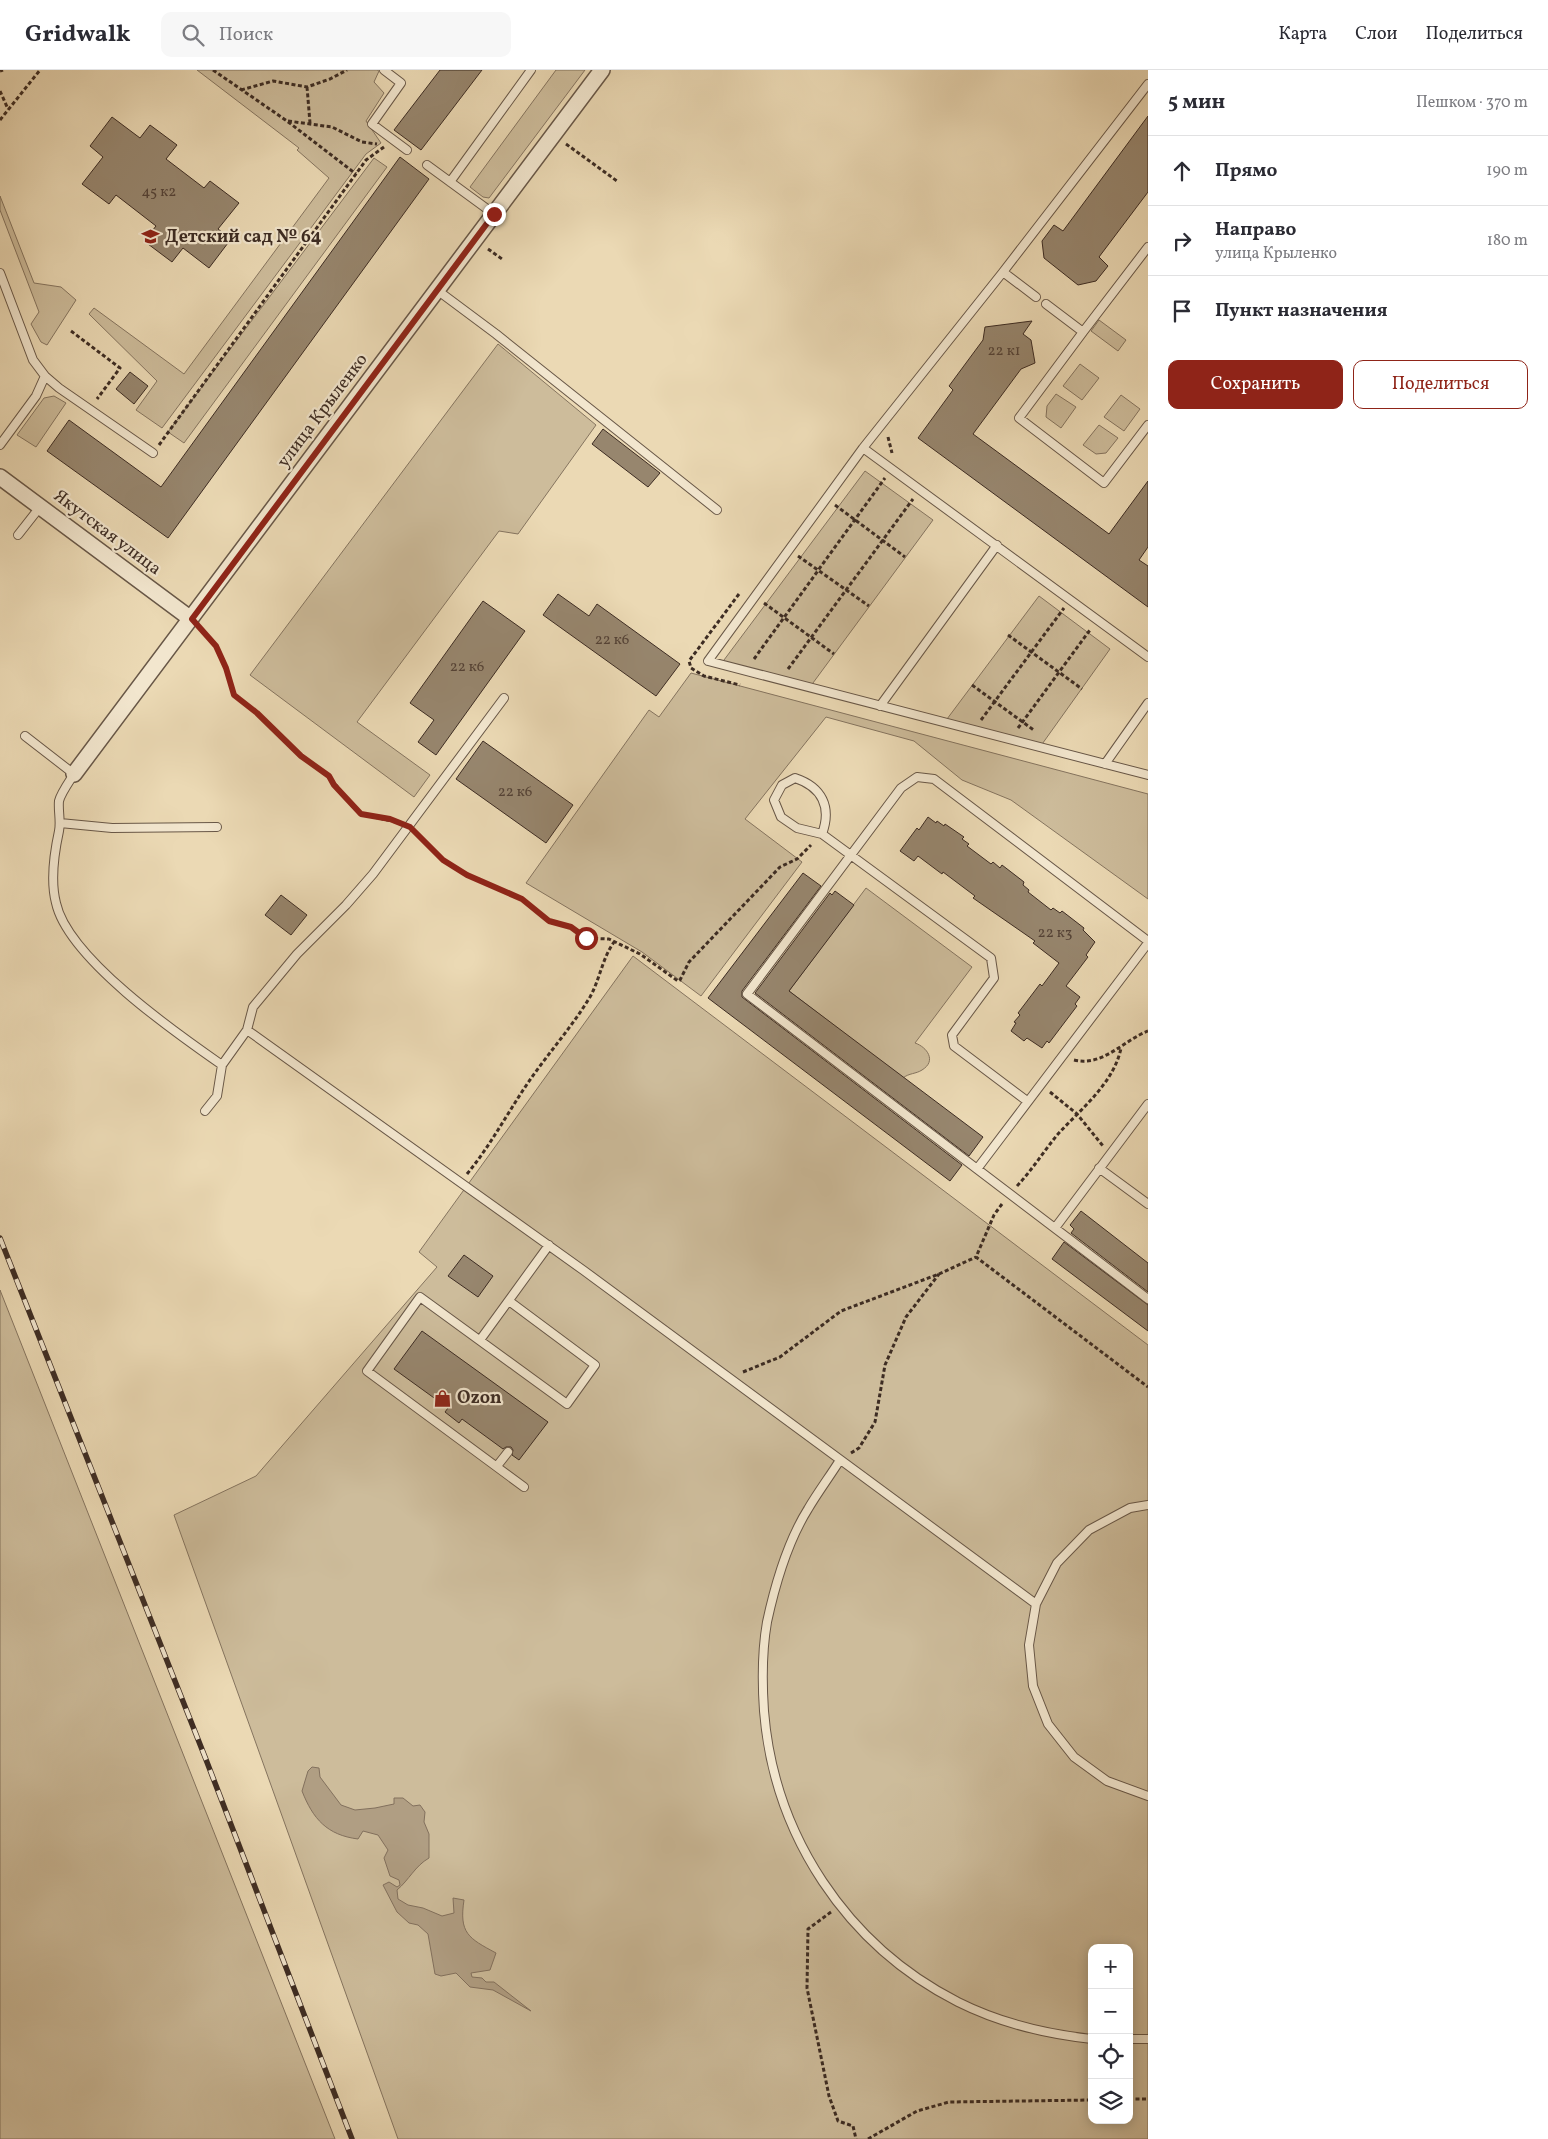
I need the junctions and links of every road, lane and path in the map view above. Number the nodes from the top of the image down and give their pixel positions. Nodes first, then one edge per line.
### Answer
1 (40, 70) edge
2 (213, 70) edge
3 (347, 70) edge
4 (384, 70) edge
5 (531, 70) edge
6 (602, 70) edge
7 (1148, 84) edge
8 (307, 87) junction
9 (241, 90) junction
10 (0, 91) edge
11 (8, 109) junction
12 (0, 120) edge
13 (287, 121) junction
14 (310, 123) junction
15 (553, 134) junction
16 (407, 150) dead end
17 (427, 165) dead end
18 (356, 174) junction
19 (617, 181) dead end
20 (450, 182) junction
21 (494, 214) junction
22 (1148, 247) edge
23 (1003, 272) junction
24 (0, 273) edge
25 (437, 290) junction
26 (1036, 297) dead end
27 (1046, 304) dead end
28 (71, 331) dead end
29 (1083, 332) junction
30 (45, 376) junction
31 (89, 409) junction
32 (1148, 425) edge
33 (888, 434) dead end
34 (0, 445) edge
35 (863, 448) junction
36 (153, 453) joint
37 (892, 469) junction
38 (0, 477) edge
39 (920, 489) junction
40 (826, 498) junction
41 (40, 507) junction
42 (717, 510) dead end
43 (855, 520) junction
44 (18, 535) dead end
45 (882, 540) junction
46 (997, 546) junction
47 (789, 550) junction
48 (905, 557) dead end
49 (818, 571) junction
50 (846, 590) junction
51 (755, 596) junction
52 (1070, 599) junction
53 (869, 606) dead end
54 (784, 618) junction
55 (192, 619) junction
56 (1098, 620) junction
57 (1008, 635) dead end
58 (811, 637) junction
59 (1031, 652) junction
60 (834, 654) dead end
61 (1148, 656) edge
62 (746, 670) junction
63 (1058, 672) junction
64 (780, 680) junction
65 (736, 684) junction
66 (972, 685) dead end
67 (745, 686) dead end
68 (1082, 690) dead end
69 (504, 698) dead end
70 (995, 701) junction
71 (1148, 702) edge
72 (880, 706) junction
73 (1022, 722) junction
74 (974, 730) junction
75 (1038, 733) dead end
76 (25, 736) dead end
77 (1009, 739) junction
78 (1105, 764) junction
79 (74, 774) junction
80 (1148, 775) edge
81 (60, 823) junction
82 (216, 827) dead end
83 (410, 827) junction
84 (822, 834) junction
85 (852, 855) junction
86 (614, 942) junction
87 (1148, 942) edge
88 (247, 1030) junction
89 (1148, 1031) edge
90 (1121, 1048) junction
91 (1061, 1057) junction
92 (222, 1065) junction
93 (1040, 1084) junction
94 (1027, 1100) junction
95 (1148, 1104) edge
96 (205, 1111) dead end
97 (1077, 1114) junction
98 (1109, 1155) junction
99 (1099, 1168) junction
100 (977, 1169) junction
101 (460, 1182) junction
102 (1010, 1194) junction
103 (1148, 1204) edge
104 (1055, 1228) junction
105 (549, 1245) junction
106 (976, 1257) junction
107 (939, 1274) junction
108 (1148, 1298) edge
109 (509, 1301) junction
110 (480, 1340) junction
111 (729, 1378) junction
112 (1148, 1387) edge
113 (508, 1452) dead end
114 (840, 1460) junction
115 (498, 1466) junction
116 (524, 1487) dead end
117 (1148, 1505) edge
118 (1036, 1604) junction
119 (1148, 1796) edge
120 (839, 1905) junction
121 (1088, 2039) edge
122 (1133, 2039) edge
123 (1148, 2039) edge
124 (1148, 2098) edge
125 (1133, 2099) edge
126 (1088, 2100) edge
127 (856, 2139) edge
128 (868, 2139) edge

1 - 11 path
2 - 9 path
3 - 8 path
4 - 16 lane
5 - 20 lane
6 - 15 street, улица Крыленко
7 - 23 lane
8 - 9 path
8 - 14 path
9 - 13 path
10 - 11 path
11 - 12 path
13 - 14 path
13 - 18 path
14 - 18 path
15 - 19 path
15 - 21 street, улица Крыленко
17 - 20 lane
18 - 36 path
20 - 21 lane
21 - 25 street, улица Крыленко
22 - 29 lane
23 - 26 lane
23 - 35 lane
24 - 30 lane
25 - 42 lane
25 - 55 street, улица Крыленко
27 - 29 lane
28 - 31 path
29 - 32 lane
30 - 31 lane
30 - 34 lane
31 - 36 lane
33 - 37 path
35 - 37 lane
35 - 40 lane
37 - 39 lane
37 - 43 path
38 - 41 street, Якутская улица
39 - 45 path
39 - 46 lane
40 - 43 path
40 - 47 lane
41 - 44 lane
41 - 55 street, Якутская улица
43 - 45 path
43 - 49 path
45 - 48 path
45 - 50 path
46 - 52 lane
46 - 72 lane
47 - 49 path
47 - 51 lane
49 - 50 path
49 - 54 path
50 - 53 path
50 - 58 path
51 - 54 path
51 - 62 lane
51 - 65 path
52 - 56 lane
52 - 59 path
54 - 58 path
54 - 62 path
55 - 79 street, улица Крыленко
55 - 83 path
56 - 61 lane
56 - 63 path
57 - 59 path
58 - 60 path
58 - 64 path
59 - 63 path
59 - 70 path
62 - 64 lane
62 - 65 path
63 - 68 path
63 - 73 path
64 - 72 lane
65 - 67 path
66 - 70 path
69 - 83 lane
70 - 73 path
70 - 74 path
71 - 78 lane
72 - 74 lane
73 - 75 path
73 - 77 path
74 - 77 lane
76 - 79 lane
77 - 78 lane
78 - 80 lane
79 - 81 lane
81 - 82 lane
81 - 92 lane
83 - 86 path
83 - 88 lane
84 - 84 lane
84 - 85 lane
84 - 86 path
85 - 87 lane
85 - 94 lane
85 - 100 lane
86 - 101 path
87 - 91 lane
88 - 92 lane
88 - 101 lane
89 - 90 path
90 - 91 path
90 - 97 path
91 - 93 lane
92 - 96 lane
93 - 94 lane
93 - 97 path
94 - 100 lane
95 - 98 lane
97 - 98 path
97 - 102 path
98 - 99 lane
99 - 103 lane
99 - 104 lane
100 - 102 lane
101 - 105 lane
102 - 104 lane
102 - 106 path
104 - 108 lane
105 - 109 lane
105 - 111 lane
106 - 107 path
106 - 112 path
107 - 111 path
107 - 114 path
109 - 110 lane
109 - 110 lane
110 - 115 lane
111 - 114 lane
113 - 115 lane
114 - 118 lane
114 - 120 lane
115 - 116 lane
117 - 118 lane
118 - 119 lane
120 - 121 lane
120 - 127 path
122 - 123 lane
124 - 125 path
126 - 128 path

